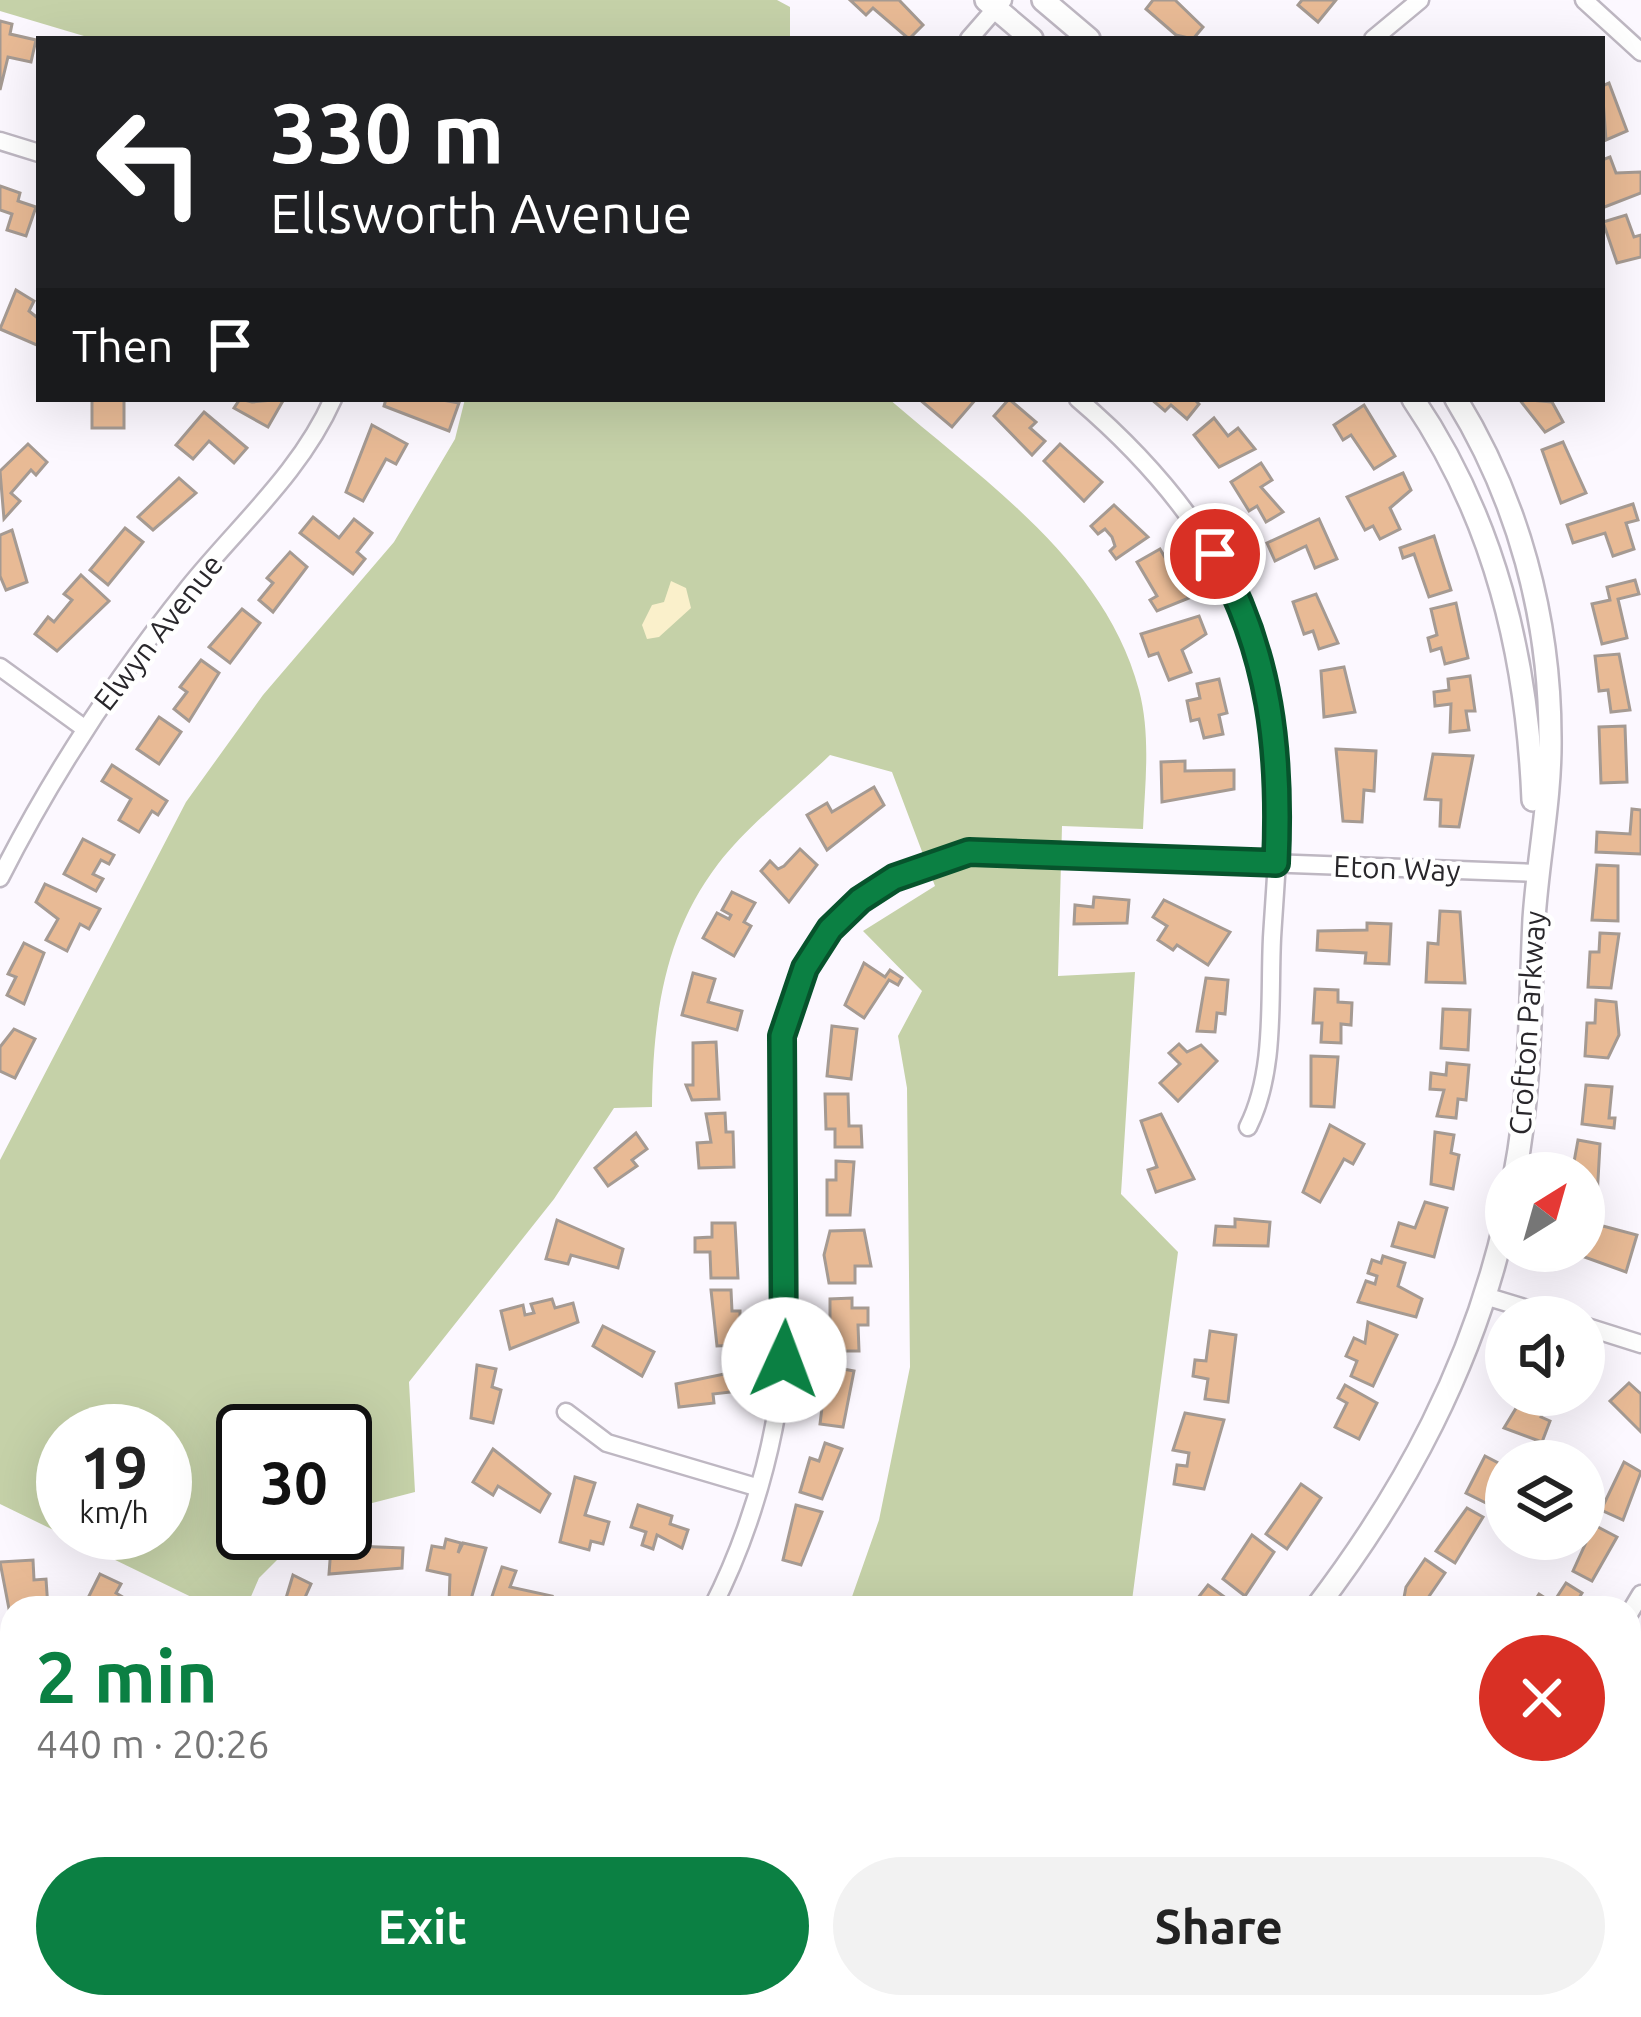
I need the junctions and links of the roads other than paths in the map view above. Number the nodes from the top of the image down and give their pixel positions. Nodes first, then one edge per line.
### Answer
1 (1043, 0) edge
2 (1420, 0) edge
3 (1584, 0) edge
4 (995, 3) edge
5 (971, 36) edge
6 (1029, 36) edge
7 (1085, 36) edge
8 (1377, 36) edge
9 (1641, 52) edge
10 (0, 141) edge
11 (36, 152) edge
12 (332, 402) edge
13 (1081, 402) edge
14 (1415, 402) edge
15 (1458, 402) edge
16 (0, 667) edge
17 (85, 728) junction
18 (1276, 863) junction
19 (1537, 873) junction
20 (0, 878) edge
21 (1248, 1127) dead end
22 (1518, 1152) edge
23 (1491, 1272) edge
24 (1485, 1296) joint
25 (1605, 1333) edge
26 (1641, 1344) edge
27 (566, 1412) dead end
28 (756, 1487) junction
29 (716, 1596) edge
30 (1324, 1596) edge

1 - 7 street
2 - 8 street
3 - 9 street
4 - 5 street
4 - 6 street
10 - 11 street
12 - 17 street, Elwyn Avenue
13 - 18 street
14 - 19 street, Crofton Parkway
15 - 19 street, Crofton Parkway
16 - 17 street
17 - 20 street, Elwyn Avenue
18 - 19 street, Eton Way
18 - 21 street
18 - 28 street, Eton Way
19 - 22 street, Crofton Parkway
23 - 24 street
24 - 30 street
25 - 26 street
27 - 28 street
28 - 29 street, Eton Way

